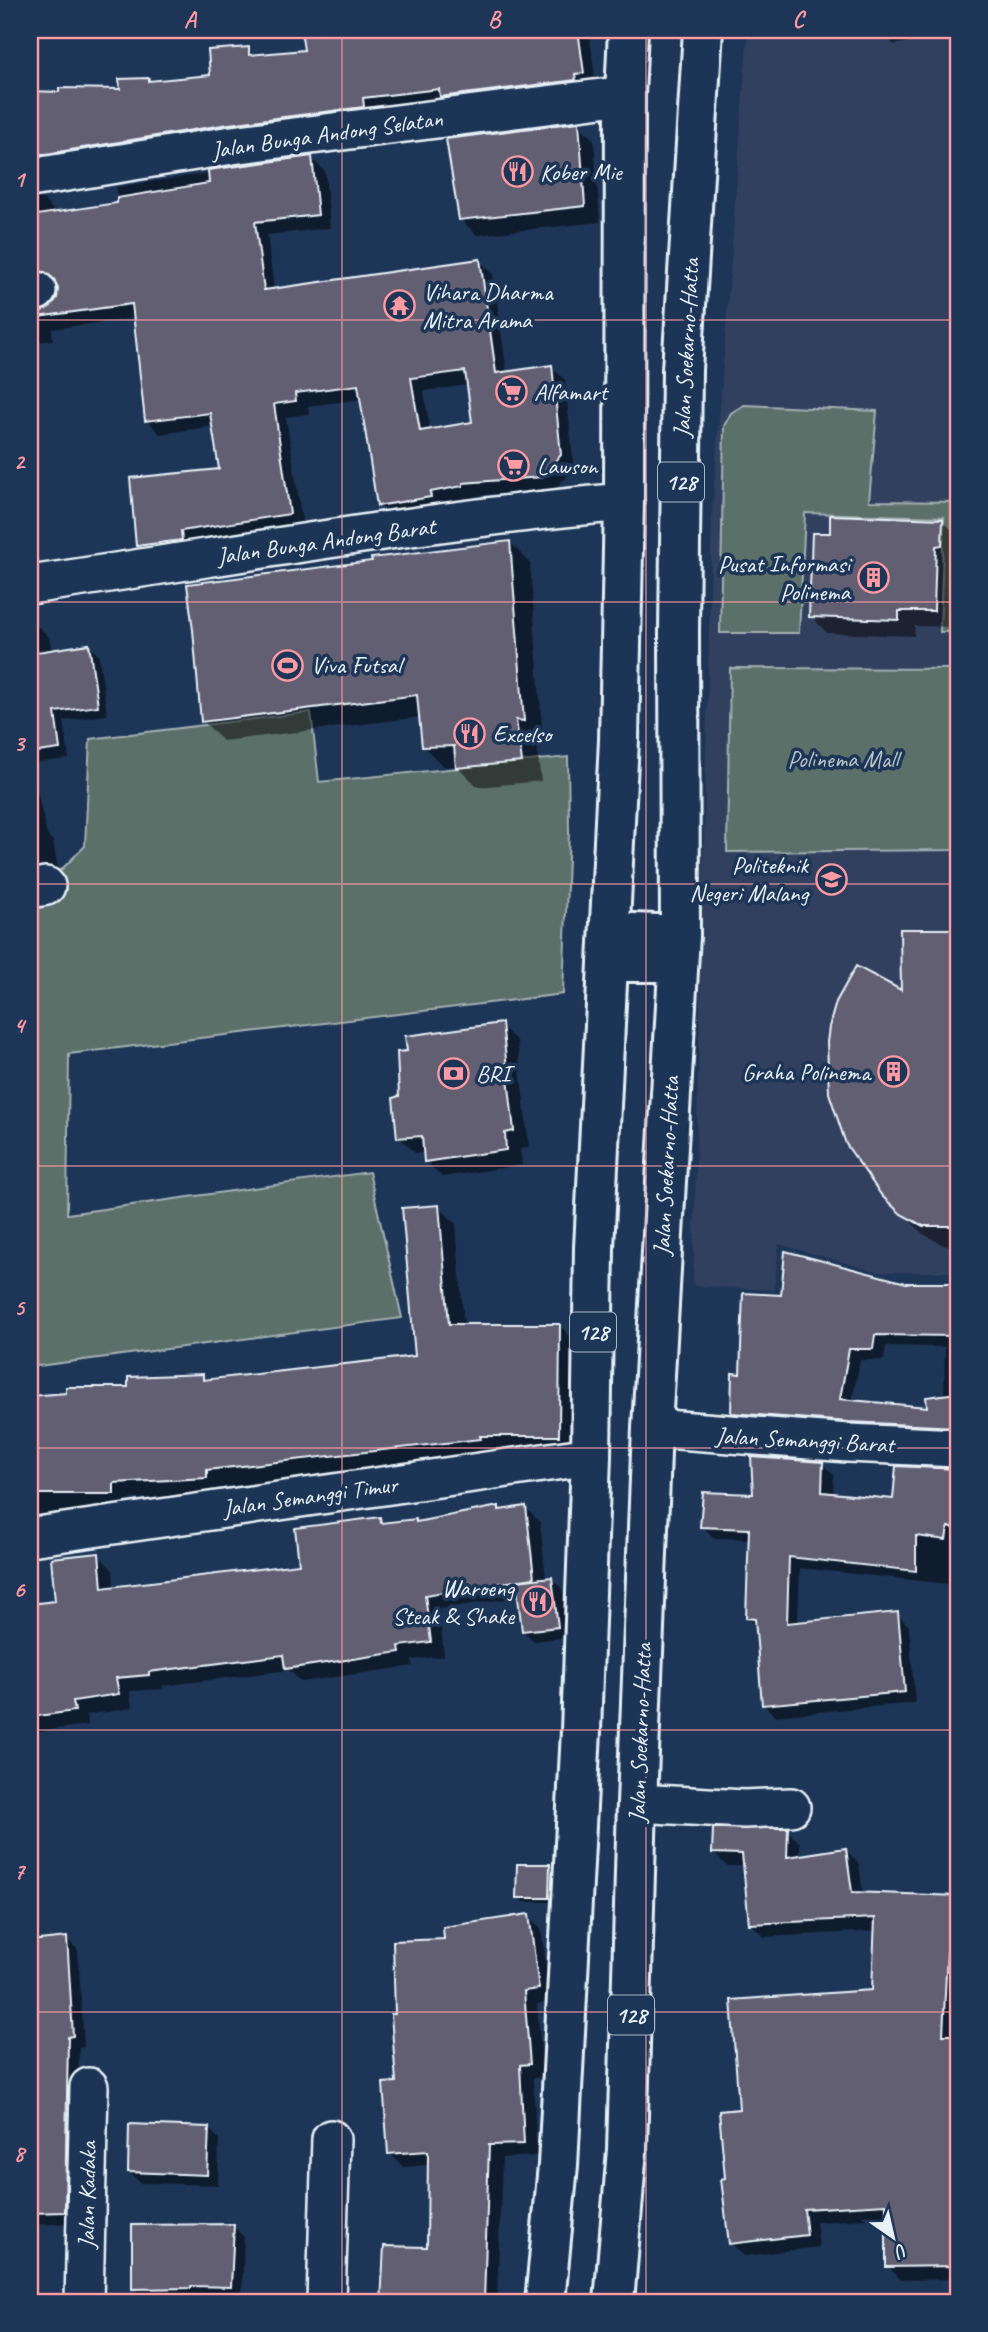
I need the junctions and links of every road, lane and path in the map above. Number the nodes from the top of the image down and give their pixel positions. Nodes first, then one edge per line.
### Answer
1 (628, 30) edge
2 (703, 30) edge
3 (625, 95) junction
4 (30, 178) edge
5 (624, 502) junction
6 (30, 585) edge
7 (610, 947) junction
8 (679, 948) junction
9 (652, 1428) junction
10 (958, 1448) edge
11 (591, 1456) junction
12 (30, 1536) edge
13 (640, 1727) junction
14 (581, 1731) junction
15 (637, 1803) junction
16 (791, 1807) dead end
17 (89, 2087) dead end
18 (331, 2139) dead end
19 (84, 2302) edge
20 (326, 2302) edge
21 (545, 2302) edge
22 (614, 2302) edge

1 - 3 main road, 128
2 - 8 main road, Jalan Soekarno-Hatta / 128
3 - 4 street, Jalan Bunga Andong Selatan
3 - 5 main road, 128
5 - 6 street, Jalan Bunga Andong Barat
5 - 7 main road, 128
7 - 8 main road
7 - 11 main road, 128
8 - 9 main road, Jalan Soekarno-Hatta / 128
9 - 10 street, Jalan Semanggi Barat
9 - 13 main road, Jalan Soekarno-Hatta / 128
11 - 12 street, Jalan Semanggi Timur
11 - 14 main road, 128
13 - 14 main road
13 - 15 main road, Jalan Soekarno-Hatta / 128
14 - 21 main road, 128
15 - 16 street
15 - 22 main road, Jalan Soekarno-Hatta / 128
17 - 19 street, Jalan Kadaka
18 - 20 street

